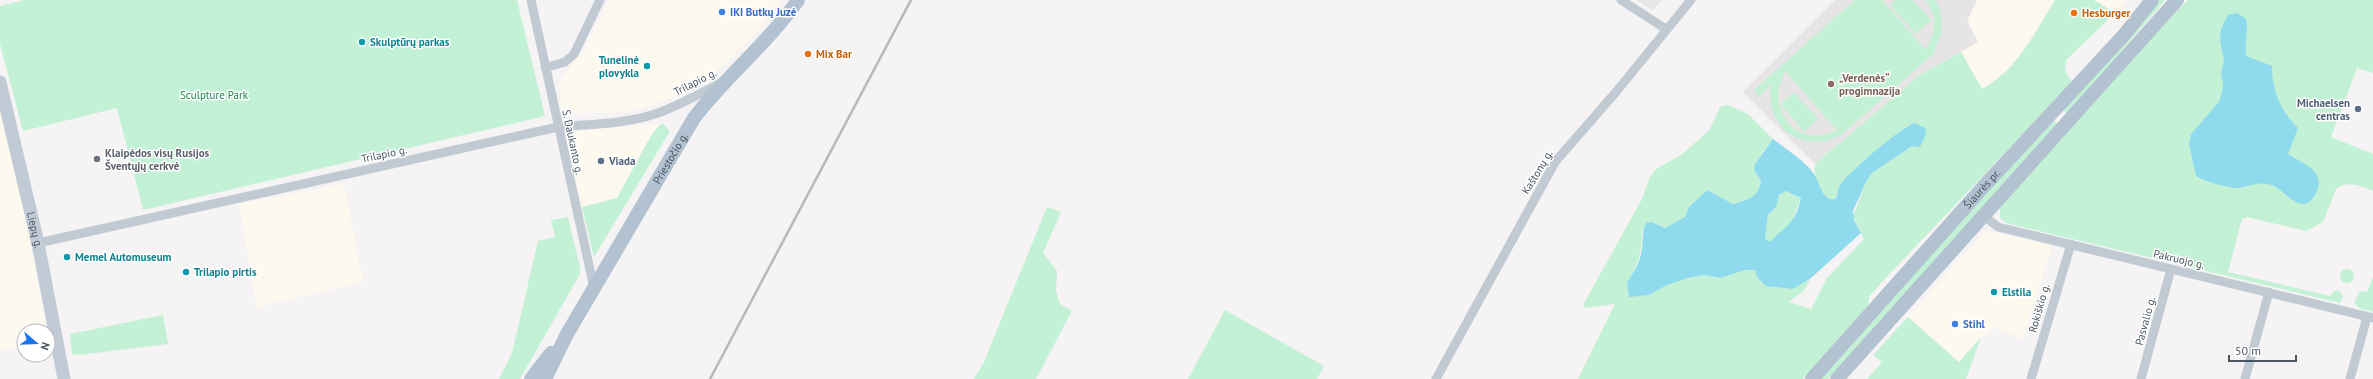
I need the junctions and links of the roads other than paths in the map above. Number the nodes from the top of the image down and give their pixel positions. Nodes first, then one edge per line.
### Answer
1 (531, 0) edge
2 (600, 0) edge
3 (798, 0) edge
4 (1621, 0) edge
5 (1691, 0) edge
6 (2152, 0) edge
7 (2177, 0) edge
8 (1666, 29) junction
9 (545, 68) junction
10 (730, 78) junction
11 (0, 82) edge
12 (2052, 114) junction
13 (558, 127) junction
14 (2063, 128) junction
15 (1983, 215) junction
16 (38, 243) junction
17 (2071, 244) junction
18 (2171, 269) junction
19 (594, 288) junction
20 (2269, 292) junction
21 (2370, 318) edge
22 (567, 334) junction
23 (64, 379) edge
24 (531, 379) edge
25 (545, 379) edge
26 (1436, 379) edge
27 (1812, 379) edge
28 (1838, 379) edge
29 (2031, 379) edge
30 (2141, 379) edge
31 (2245, 379) edge
32 (2350, 379) edge

1 - 9 street, S. Daukanto g.
2 - 9 street
3 - 10 main road, Priestočio g.
4 - 8 street
5 - 8 street, Kaštonų g.
6 - 12 main road, Šiaurės pr.
7 - 14 main road, Šiaurės pr.
8 - 26 street, Kaštonų g.
9 - 13 street, S. Daukanto g.
10 - 13 street, Trilapio g.
10 - 19 main road, Priestočio g.
11 - 16 main road, Liepų g.
12 - 14 main road
12 - 27 main road, Šiaurės pr.
13 - 16 street, Trilapio g.
13 - 19 street, S. Daukanto g.
14 - 15 main road, Šiaurės pr.
15 - 17 street, Pakruojo g.
15 - 28 main road, Šiaurės pr.
16 - 23 main road, Liepų g.
17 - 18 street, Pakruojo g.
17 - 29 street, Rokiškio g.
18 - 20 street, Pakruojo g.
18 - 30 street, Pasvalio g.
19 - 22 main road, Priestočio g.
20 - 21 street, Pakruojo g.
20 - 31 street
21 - 32 street
22 - 24 main road, Priestočio g.
22 - 25 main road, Priestočio g.

